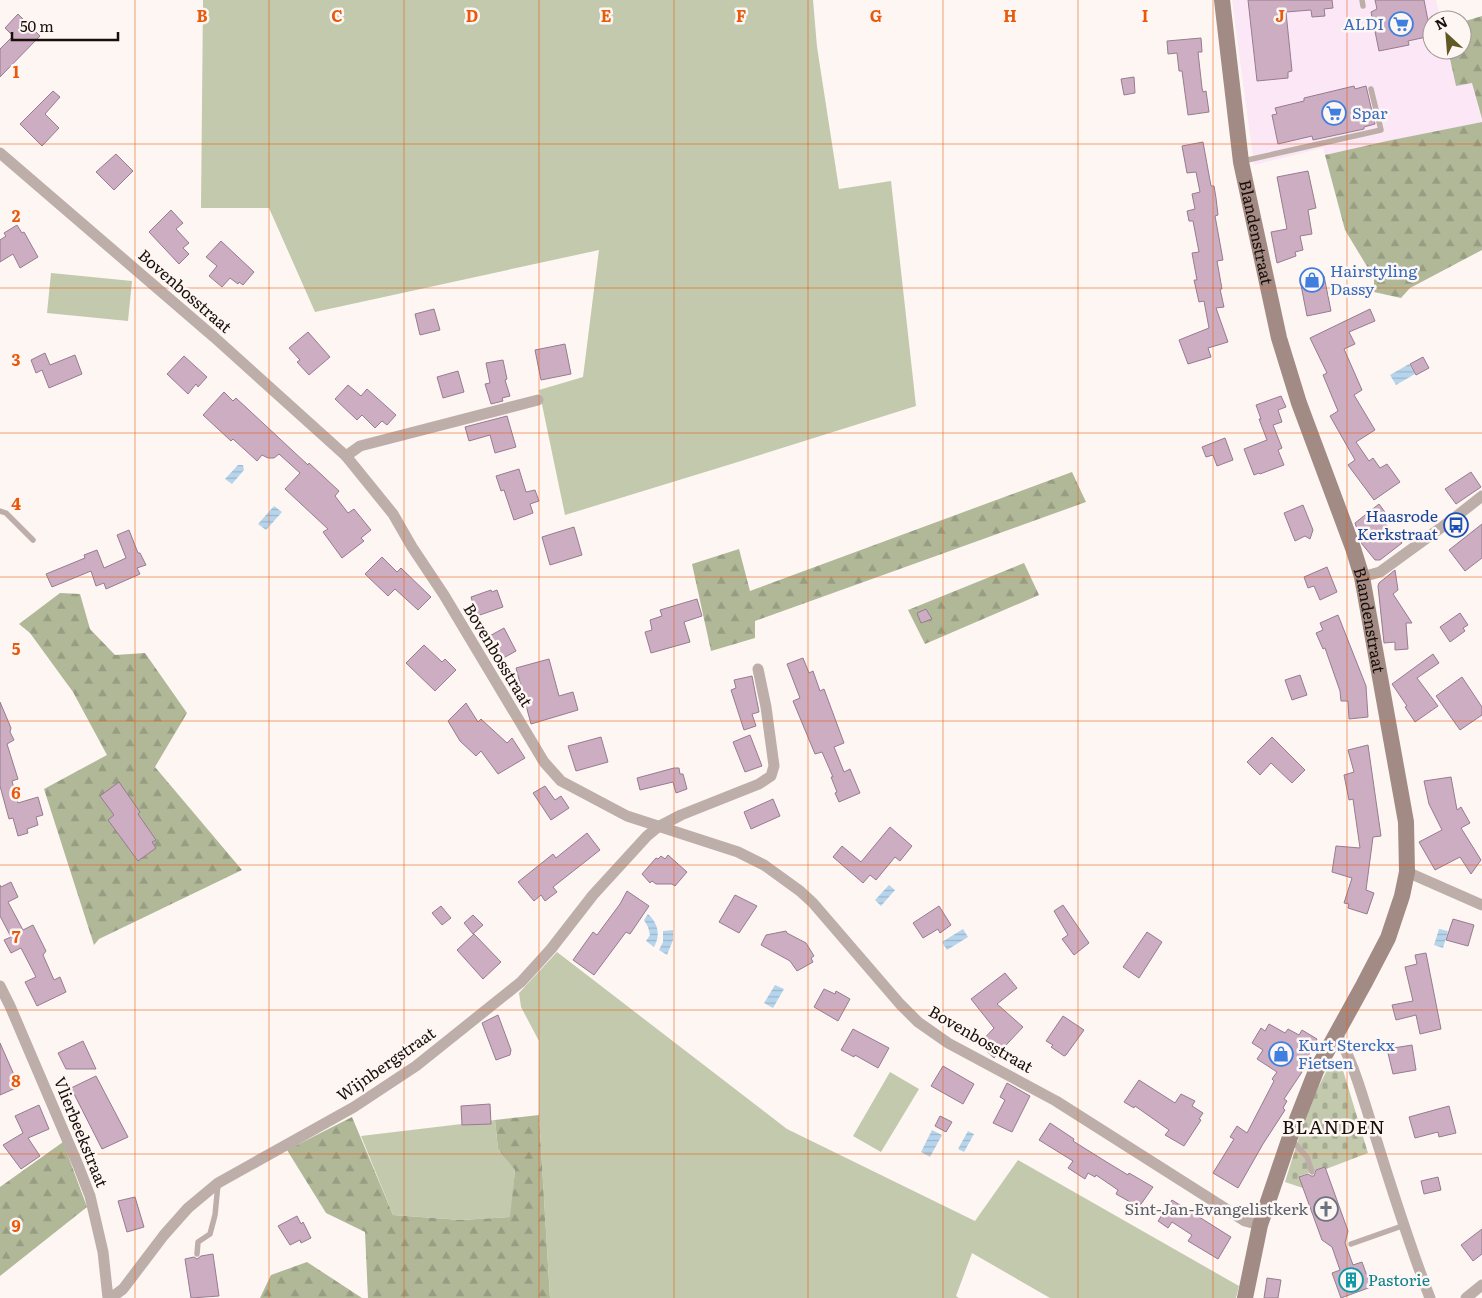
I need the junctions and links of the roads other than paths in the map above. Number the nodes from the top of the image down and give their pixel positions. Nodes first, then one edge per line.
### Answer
1 (1222, 0) edge
2 (1371, 89) dead end
3 (0, 153) edge
4 (1241, 162) junction
5 (538, 400) dead end
6 (346, 456) junction
7 (1482, 496) edge
8 (0, 511) edge
9 (33, 540) dead end
10 (1362, 577) junction
11 (758, 669) dead end
12 (658, 827) junction
13 (1407, 872) junction
14 (1482, 905) edge
15 (0, 986) edge
16 (1336, 1033) junction
17 (1290, 1137) junction
18 (1312, 1172) dead end
19 (218, 1184) junction
20 (1260, 1225) junction
21 (1402, 1226) junction
22 (1351, 1244) dead end
23 (197, 1254) dead end
24 (1482, 1285) edge
25 (110, 1298) edge
26 (1245, 1298) edge
27 (1430, 1298) edge
28 (1466, 1298) edge

1 - 4 street, Blandenstraat
2 - 4 lane
3 - 6 street, Bovenbosstraat
4 - 10 street, Blandenstraat
5 - 6 street
6 - 12 street, Bovenbosstraat
7 - 10 street
8 - 9 lane
10 - 13 street, Blandenstraat
11 - 12 street
12 - 19 street, Wijnbergstraat
12 - 20 street, Bovenbosstraat
13 - 14 street
13 - 16 street, Blandenstraat
15 - 25 street, Vlierbeekstraat
16 - 17 street, Blandenstraat
16 - 21 street
17 - 18 lane
17 - 20 street, Blandenstraat
19 - 23 lane
19 - 25 street, Wijnbergstraat
20 - 26 street, Blandenstraat
21 - 22 lane
21 - 27 street
24 - 28 street

